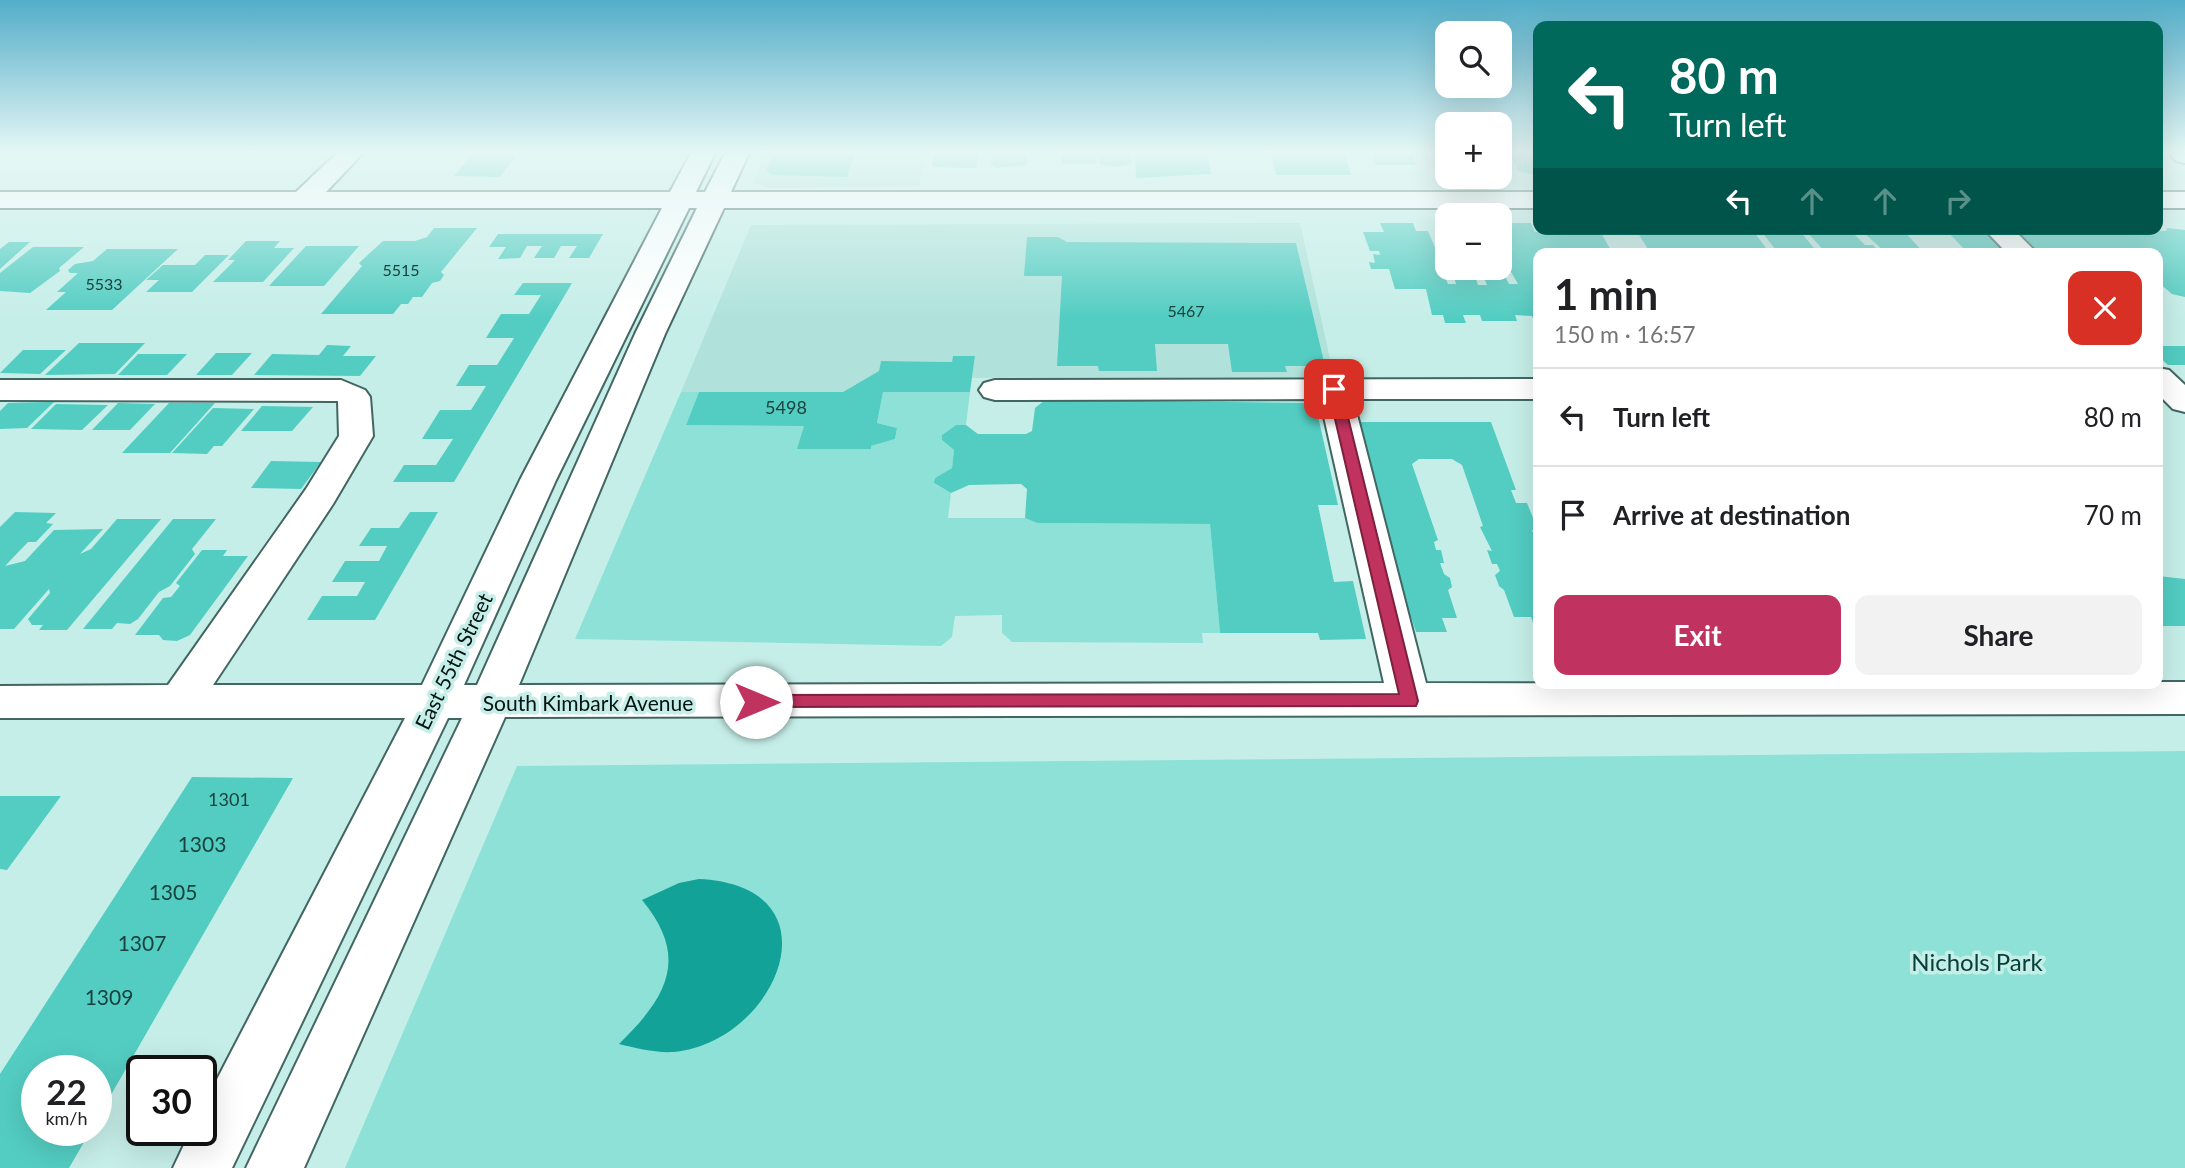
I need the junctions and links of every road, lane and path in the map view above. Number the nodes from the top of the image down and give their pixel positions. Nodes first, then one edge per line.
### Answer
1 (692, 208) edge
2 (693, 208) edge
3 (2003, 235) edge
4 (2018, 248) edge
5 (1334, 389) junction
6 (1533, 389) edge
7 (0, 390) edge
8 (995, 390) dead end
9 (2185, 698) edge
10 (1409, 701) junction
11 (0, 702) edge
12 (179, 702) junction
13 (434, 703) junction
14 (490, 703) junction
15 (202, 1168) edge
16 (275, 1168) edge

1 - 13 street, East 55th Street
2 - 14 street, East 55th Street
3 - 4 street
5 - 6 street
5 - 8 street
5 - 10 street
7 - 12 street
9 - 10 street, South Kimbark Avenue
10 - 14 street, South Kimbark Avenue
11 - 12 street, South Kimbark Avenue
12 - 13 street, South Kimbark Avenue
13 - 14 street, South Kimbark Avenue
13 - 15 street, East 55th Street
14 - 16 street, East 55th Street

